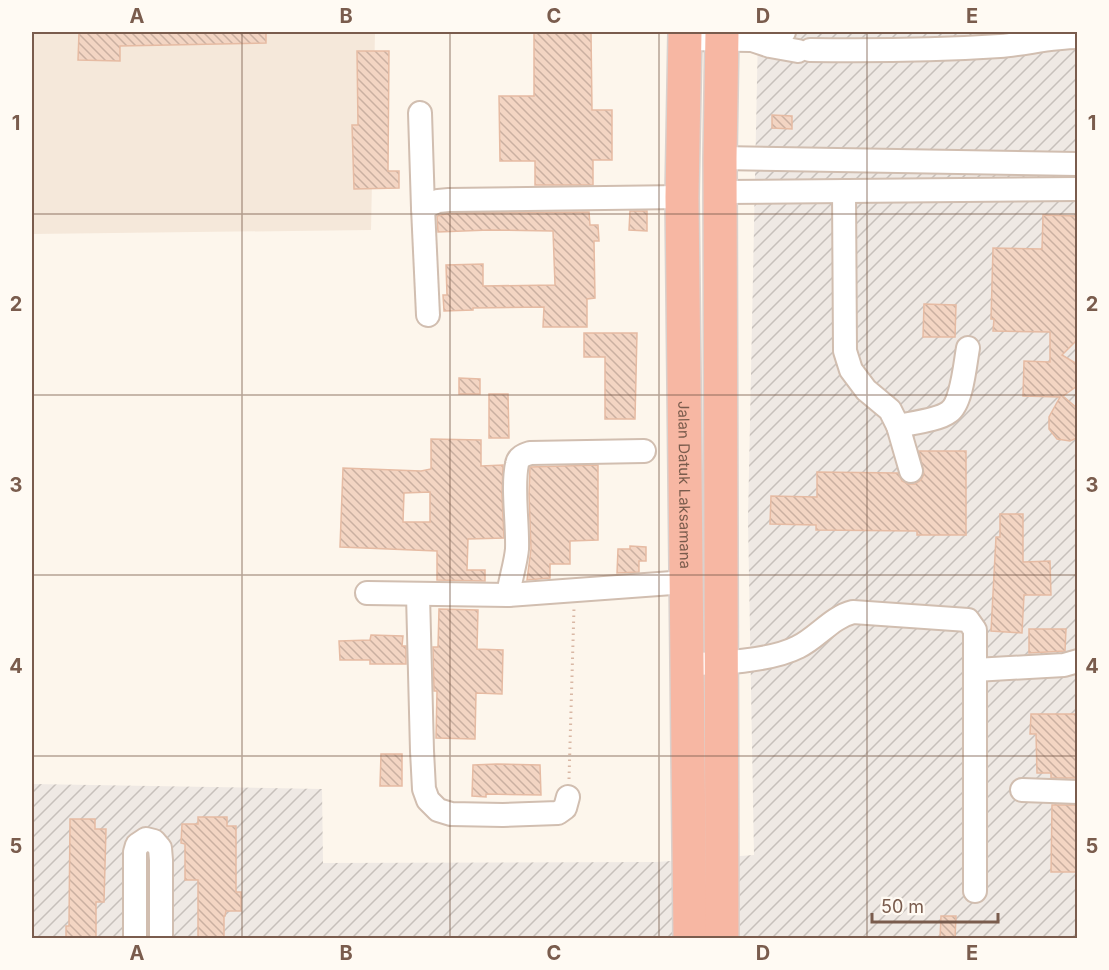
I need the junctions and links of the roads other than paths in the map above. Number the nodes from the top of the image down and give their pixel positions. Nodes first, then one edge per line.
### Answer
1 (784, 32) edge
2 (1030, 32) edge
3 (686, 35) edge
4 (1069, 35) edge
5 (732, 37) edge
6 (420, 113) dead end
7 (720, 158) junction
8 (1077, 164) edge
9 (1077, 189) edge
10 (844, 190) junction
11 (721, 192) junction
12 (682, 197) junction
13 (423, 208) junction
14 (428, 315) dead end
15 (968, 348) dead end
16 (898, 426) junction
17 (644, 451) dead end
18 (911, 471) dead end
19 (686, 582) junction
20 (368, 593) dead end
21 (418, 595) junction
22 (508, 595) junction
23 (686, 664) junction
24 (721, 664) junction
25 (1073, 668) edge
26 (975, 670) junction
27 (1022, 790) dead end
28 (1077, 792) edge
29 (568, 797) road end
30 (975, 891) dead end
31 (135, 939) edge
32 (161, 939) edge
33 (690, 939) edge
34 (722, 939) edge

1 - 5 street
2 - 4 street
3 - 5 street
3 - 12 highway, Jalan Datuk Laksamana
4 - 5 street
5 - 7 highway
6 - 13 street
7 - 8 street
7 - 11 highway
9 - 10 street
10 - 11 street
10 - 16 street
11 - 24 highway
12 - 13 street
12 - 19 highway, Jalan Datuk Laksamana
13 - 14 street
15 - 16 street
16 - 18 street
17 - 22 street
19 - 22 street
19 - 23 highway, Jalan Datuk Laksamana
20 - 21 street
21 - 22 street
21 - 29 street
23 - 24 street
23 - 33 highway, Jalan Datuk Laksamana
24 - 26 street
24 - 34 highway
25 - 26 street
26 - 30 street
27 - 28 street
31 - 32 street

